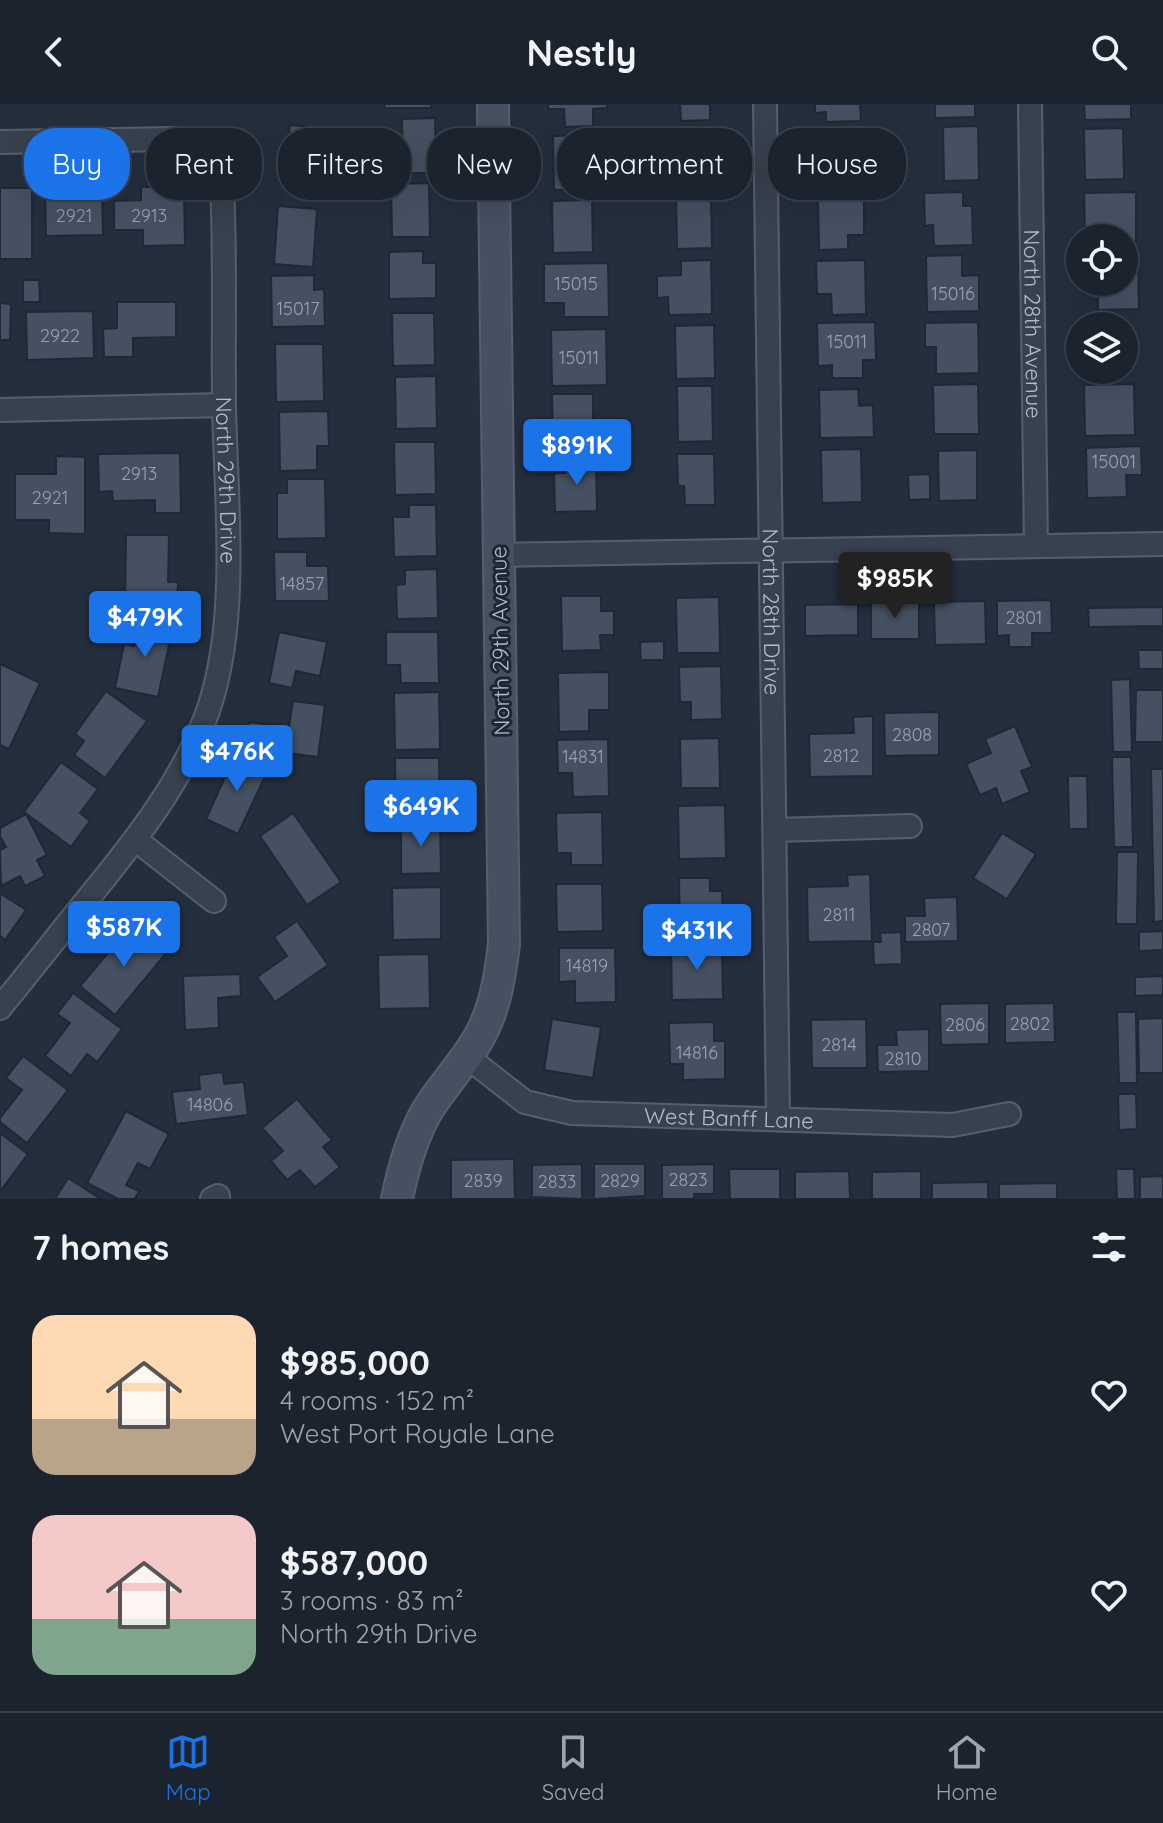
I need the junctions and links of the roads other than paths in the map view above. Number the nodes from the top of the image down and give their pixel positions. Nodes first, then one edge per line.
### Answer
1 (493, 104) edge
2 (765, 104) edge
3 (1030, 104) edge
4 (0, 142) edge
5 (224, 405) junction
6 (0, 410) edge
7 (1163, 544) edge
8 (1036, 546) junction
9 (771, 550) junction
10 (499, 555) junction
11 (910, 826) dead end
12 (775, 830) junction
13 (136, 840) junction
14 (214, 901) dead end
15 (0, 1008) edge
16 (466, 1056) junction
17 (1009, 1114) dead end
18 (778, 1119) junction
19 (397, 1199) edge

1 - 10 street, North 29th Avenue
2 - 9 street, North 28th Drive
3 - 8 street, North 28th Avenue
4 - 5 street, North 29th Drive
5 - 6 street
5 - 13 street, North 29th Drive
7 - 8 street
8 - 9 street
9 - 10 street
9 - 12 street, North 28th Drive
10 - 16 street, North 29th Avenue
11 - 12 street
12 - 18 street, North 28th Drive
13 - 14 street
13 - 15 street, North 29th Drive
16 - 18 street, West Banff Lane
16 - 19 street, North 29th Avenue
17 - 18 street, West Banff Lane

